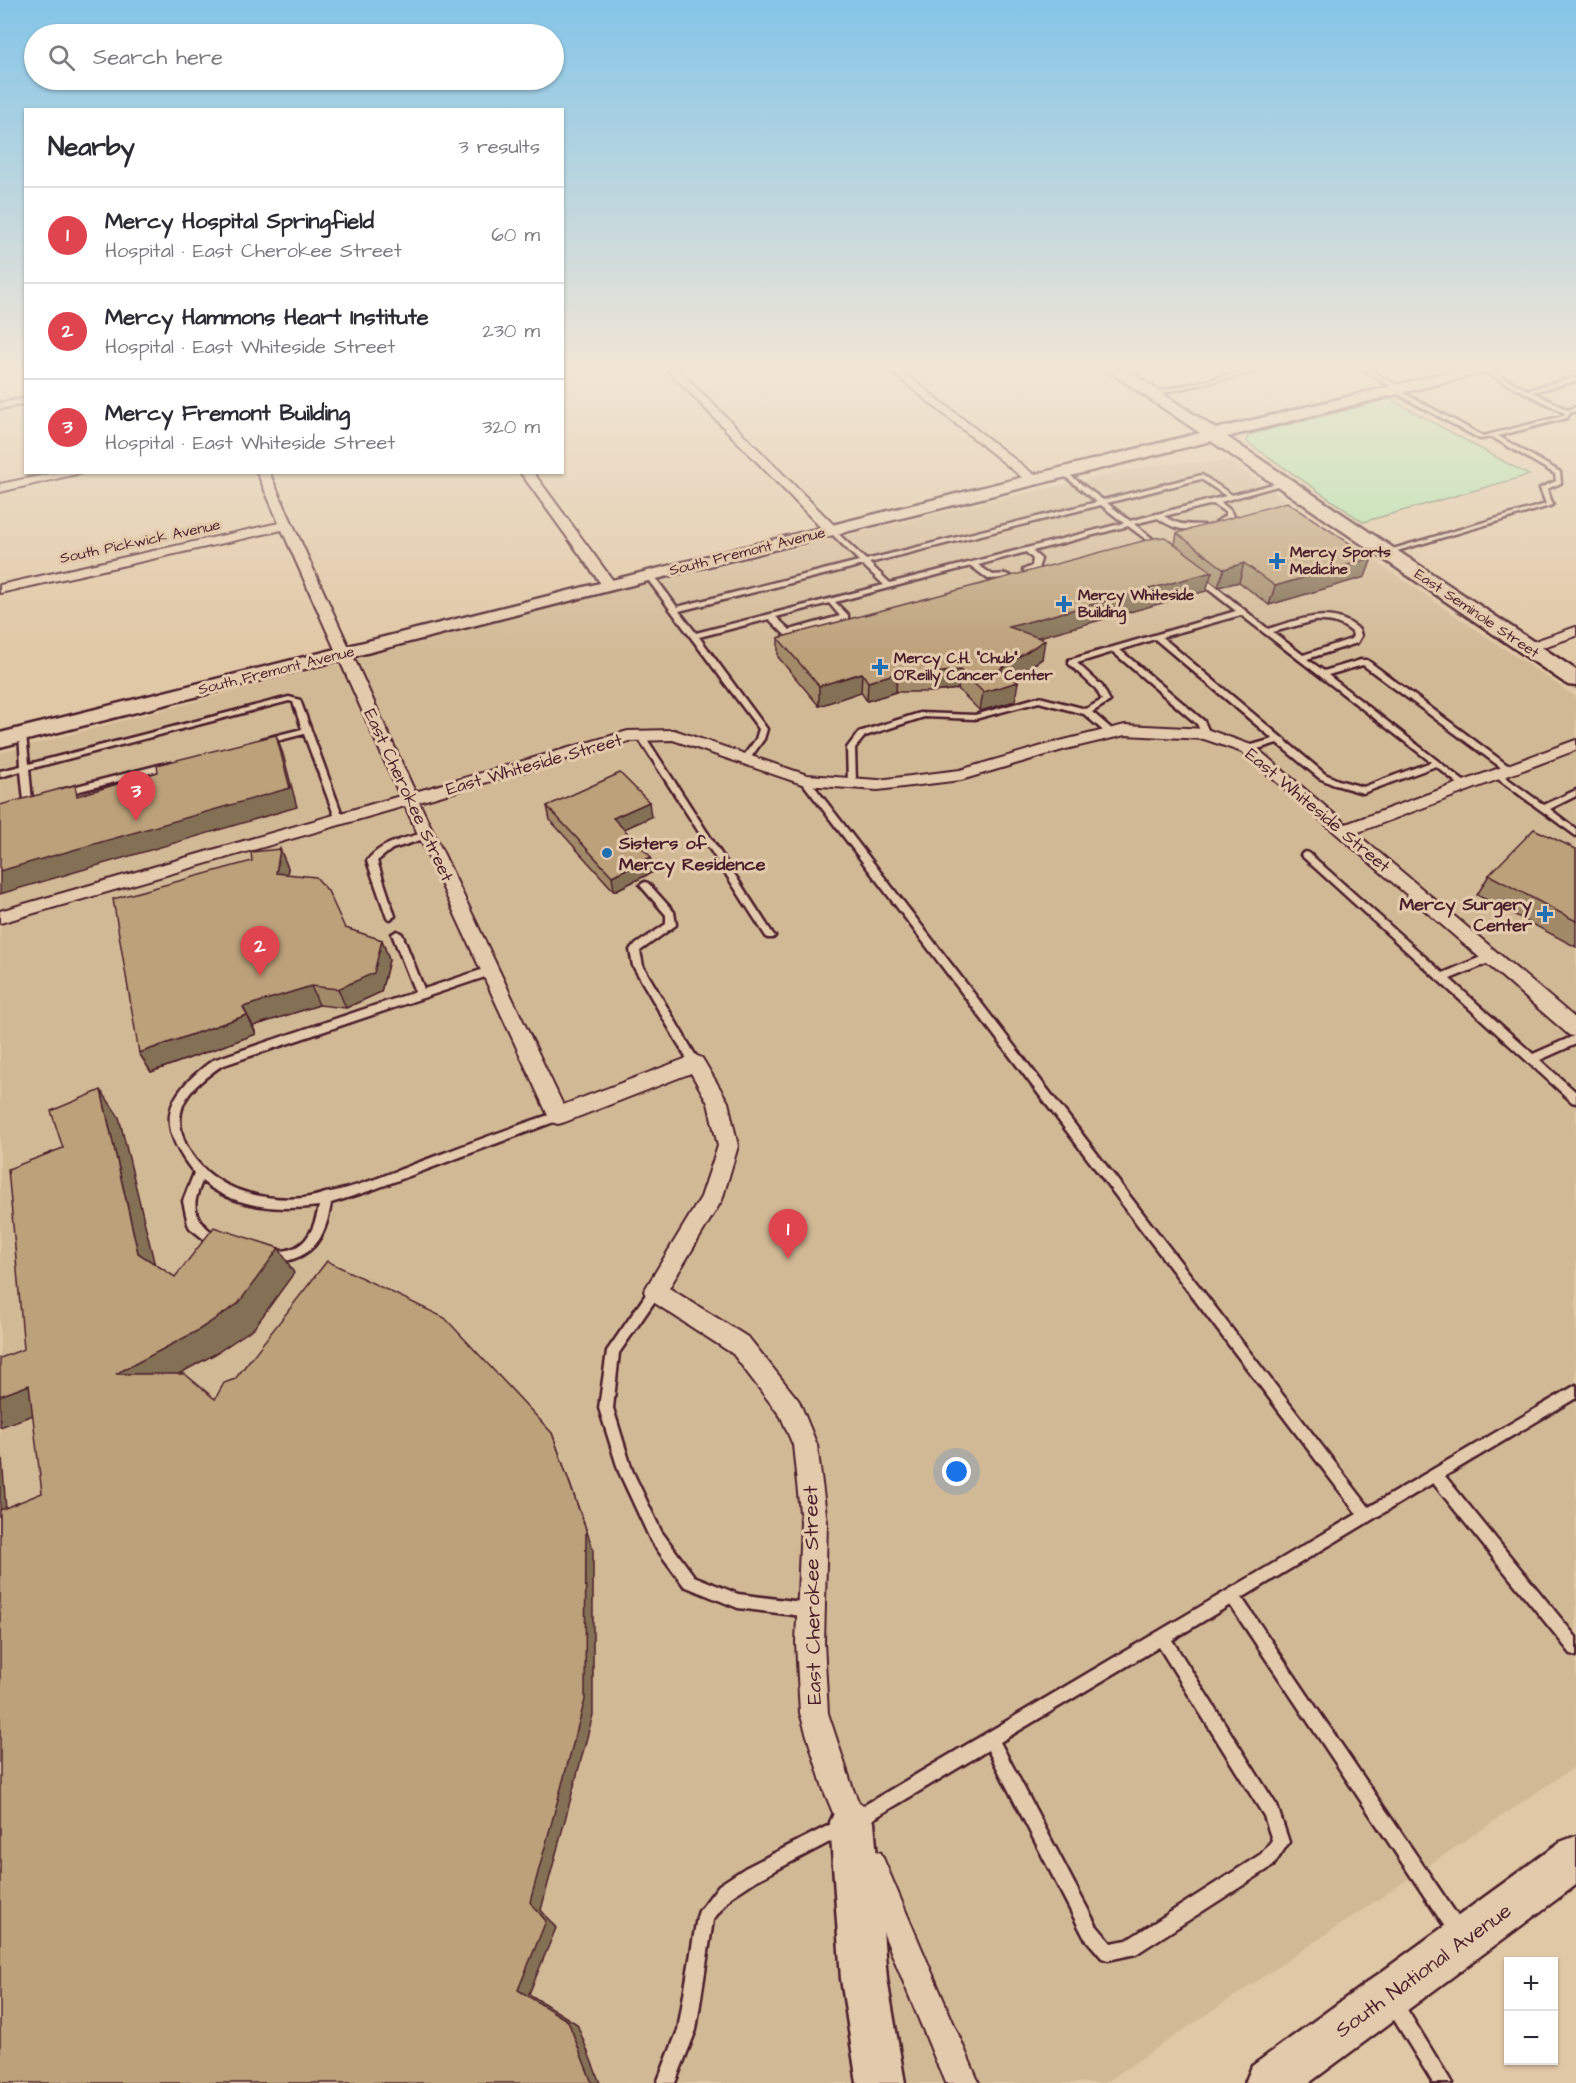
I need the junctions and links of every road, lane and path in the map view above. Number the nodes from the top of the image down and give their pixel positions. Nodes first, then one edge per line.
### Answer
1 (764, 462) edge
2 (1011, 462) edge
3 (1107, 462) edge
4 (1143, 462) edge
5 (1246, 462) edge
6 (1256, 462) edge
7 (1539, 462) edge
8 (1260, 465) junction
9 (1064, 473) junction
10 (69, 474) edge
11 (264, 474) edge
12 (527, 474) edge
13 (1033, 480) junction
14 (1285, 483) junction
15 (0, 488) edge
16 (1231, 497) junction
17 (1214, 501) junction
18 (1103, 502) junction
19 (1158, 516) junction
20 (1218, 522) edge
21 (1130, 523) junction
22 (286, 525) junction
23 (1202, 526) edge
24 (831, 530) junction
25 (1027, 549) junction
26 (1167, 552) edge
27 (1388, 552) junction
28 (865, 562) junction
29 (971, 563) junction
30 (1186, 567) edge
31 (1027, 570) edge
32 (649, 575) junction
33 (1006, 576) edge
34 (609, 585) junction
35 (888, 585) junction
36 (0, 589) edge
37 (830, 600) junction
38 (675, 610) junction
39 (1242, 612) junction
40 (771, 616) junction
41 (845, 617) junction
42 (828, 629) edge
43 (1268, 631) junction
44 (1576, 632) edge
45 (788, 633) junction
46 (811, 633) edge
47 (694, 636) junction
48 (1157, 637) junction
49 (1527, 648) junction
50 (1114, 649) junction
51 (344, 652) junction
52 (1302, 658) junction
53 (1323, 674) junction
54 (1576, 681) edge
55 (1087, 712) junction
56 (308, 730) junction
57 (1111, 733) junction
58 (21, 735) junction
59 (1206, 735) junction
60 (642, 736) junction
61 (0, 740) edge
62 (1278, 740) junction
63 (252, 744) edge
64 (1576, 745) edge
65 (1248, 749) junction
66 (746, 758) junction
67 (185, 761) edge
68 (1437, 763) junction
69 (24, 767) junction
70 (1503, 772) junction
71 (0, 774) edge
72 (804, 780) junction
73 (852, 783) junction
74 (1466, 786) junction
75 (1576, 793) edge
76 (50, 795) edge
77 (39, 798) edge
78 (410, 800) junction
79 (1543, 809) junction
80 (340, 820) junction
81 (1345, 831) junction
82 (1576, 833) edge
83 (427, 835) junction
84 (1306, 855) dead end
85 (645, 885) dead end
86 (390, 916) dead end
87 (0, 917) edge
88 (397, 934) dead end
89 (770, 936) dead end
90 (1492, 957) junction
91 (490, 971) junction
92 (1442, 978) junction
93 (421, 995) junction
94 (1576, 1030) edge
95 (1576, 1039) edge
96 (1532, 1059) junction
97 (695, 1063) junction
98 (1576, 1099) edge
99 (558, 1116) junction
100 (199, 1174) junction
101 (326, 1198) junction
102 (234, 1246) edge
103 (254, 1252) edge
104 (655, 1290) junction
105 (1576, 1391) edge
106 (1435, 1475) junction
107 (1367, 1515) junction
108 (1232, 1596) junction
109 (810, 1610) junction
110 (1162, 1638) junction
111 (1576, 1648) edge
112 (991, 1740) junction
113 (852, 1822) junction
114 (1574, 1864) edge
115 (1464, 1940) junction
116 (1389, 1995) junction
117 (666, 2083) edge
118 (881, 2083) edge
119 (962, 2083) edge
120 (1269, 2083) edge
121 (1443, 2083) edge

1 - 24 street
2 - 13 street
3 - 9 main road, South Fremont Avenue
4 - 9 main road
5 - 8 main road
6 - 8 main road, East Seminole Street
7 - 27 lane
8 - 14 main road, East Seminole Street
9 - 13 main road, South Fremont Avenue
9 - 18 lane
10 - 15 street
11 - 22 street, East Cherokee Street
12 - 34 street
13 - 24 main road, South Fremont Avenue
14 - 16 lane
14 - 27 main road, East Seminole Street
16 - 17 lane
16 - 18 lane
17 - 19 lane
17 - 20 lane
18 - 21 lane
18 - 28 lane
19 - 21 lane
19 - 23 lane
21 - 25 lane
21 - 26 lane
22 - 36 street, South Pickwick Avenue
22 - 51 street, East Cherokee Street
24 - 28 lane
24 - 32 main road, South Fremont Avenue
25 - 29 lane
25 - 31 lane
27 - 49 main road, East Seminole Street
28 - 35 lane
28 - 38 lane
29 - 33 lane
29 - 35 lane
30 - 39 lane
32 - 34 main road, South Fremont Avenue
32 - 38 lane
34 - 51 main road, South Fremont Avenue
35 - 37 lane
37 - 40 lane
37 - 41 lane
38 - 47 lane
39 - 43 lane
39 - 48 lane
40 - 45 lane
40 - 47 lane
41 - 42 lane
41 - 45 lane
43 - 52 lane
43 - 52 lane
44 - 49 street
45 - 46 lane
47 - 66 lane
48 - 50 lane
48 - 62 lane
49 - 54 main road, East Seminole Street
50 - 55 lane
50 - 59 lane
51 - 58 main road, South Fremont Avenue
51 - 78 street, East Cherokee Street
52 - 53 lane
53 - 68 lane
53 - 70 lane
55 - 57 lane
55 - 73 lane
56 - 63 lane
56 - 69 lane
56 - 80 lane
57 - 59 street, East Whiteside Street
57 - 73 street, East Whiteside Street
58 - 61 main road, South Fremont Avenue
58 - 69 lane
59 - 65 street, East Whiteside Street
60 - 66 street, East Whiteside Street
60 - 78 street, East Whiteside Street
60 - 89 lane
62 - 65 lane
62 - 68 lane
64 - 70 street
65 - 81 street, East Whiteside Street
66 - 72 street, East Whiteside Street
67 - 76 lane
68 - 74 lane
69 - 71 lane
69 - 77 lane
70 - 74 street
70 - 79 lane
72 - 73 street, East Whiteside Street
72 - 107 lane
74 - 81 street
75 - 79 lane
78 - 80 street, East Whiteside Street
78 - 83 street, East Cherokee Street
79 - 82 lane
80 - 87 street, East Whiteside Street
81 - 90 street, East Whiteside Street
83 - 86 lane
83 - 91 street, East Cherokee Street
84 - 92 lane
85 - 97 lane
88 - 93 lane
90 - 92 lane
90 - 94 street, East Whiteside Street
91 - 93 lane
91 - 99 street, East Cherokee Street
92 - 96 lane
93 - 100 lane
95 - 96 lane
96 - 98 lane
97 - 99 street
97 - 104 street
99 - 101 lane
100 - 101 lane
100 - 102 lane
101 - 103 lane
104 - 109 street, East Cherokee Street
104 - 109 lane
105 - 106 lane
106 - 107 lane
106 - 111 lane
107 - 108 lane
108 - 110 lane
108 - 115 lane
109 - 113 street, East Cherokee Street
110 - 112 lane
110 - 112 lane
112 - 113 lane
113 - 117 lane
113 - 118 main road
113 - 119 street, East Cherokee Street
114 - 115 main road, South National Avenue
115 - 116 main road, South National Avenue
116 - 120 main road, South National Avenue
116 - 121 lane

